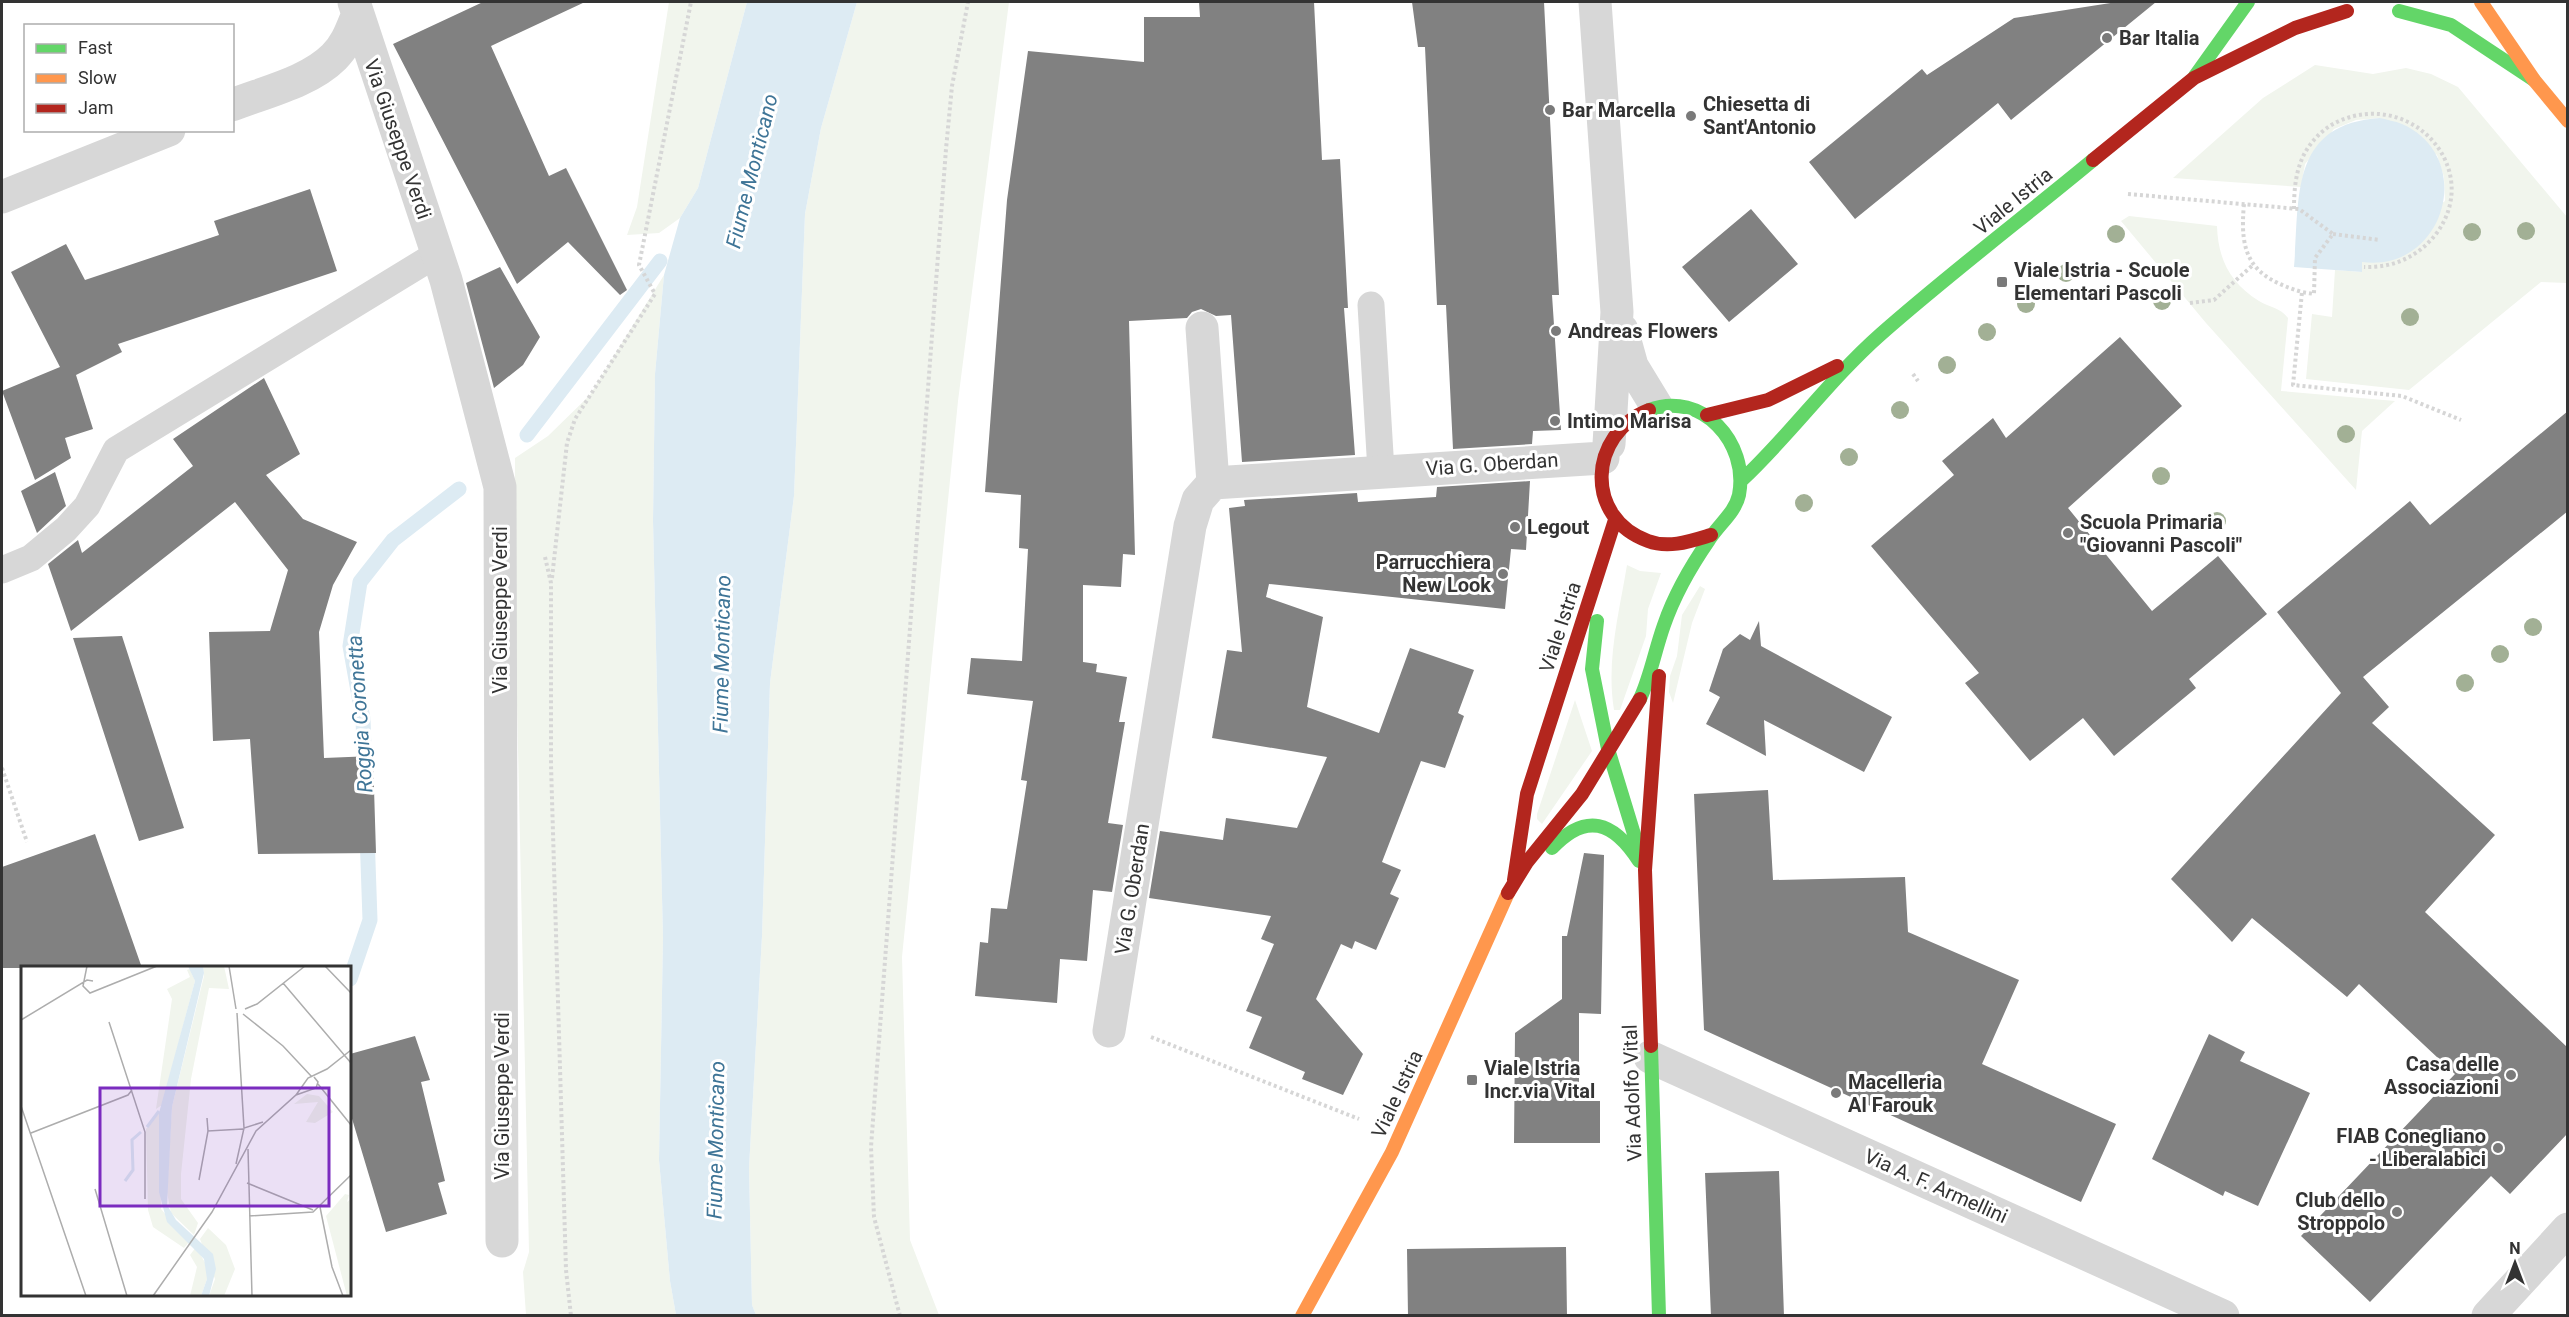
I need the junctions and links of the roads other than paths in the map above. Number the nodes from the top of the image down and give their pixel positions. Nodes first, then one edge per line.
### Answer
1 (1595, 2) edge
2 (2248, 2) edge
3 (2331, 2) edge
4 (2417, 2) edge
5 (2481, 2) edge
6 (356, 9) edge
7 (2347, 11) junction
8 (2399, 11) junction
9 (2364, 15) dead end
10 (2381, 15) dead end
11 (2194, 78) junction
12 (2534, 80) junction
13 (234, 104) edge
14 (2568, 121) edge
15 (164, 132) edge
16 (2, 197) edge
17 (437, 254) junction
18 (1371, 305) dead end
19 (1617, 312) junction
20 (1202, 328) dead end
21 (1857, 356) junction
22 (1657, 407) junction
23 (1707, 416) junction
24 (1606, 451) junction
25 (1381, 471) junction
26 (1742, 480) junction
27 (1213, 483) junction
28 (1615, 520) junction
29 (1711, 536) junction
30 (1602, 559) junction
31 (2, 570) edge
32 (1669, 609) junction
33 (1608, 749) junction
34 (1645, 870) junction
35 (1514, 881) junction
36 (1109, 1031) road end
37 (1650, 1057) junction
38 (2568, 1229) edge
39 (502, 1240) dead end
40 (2221, 1315) edge
41 (1302, 1316) edge
42 (1659, 1316) edge
43 (2488, 1316) edge

1 - 19 street
2 - 11 street, Viale Istria
3 - 7 street
4 - 8 street
5 - 12 street
6 - 13 street
6 - 17 street, Via Giuseppe Verdi
7 - 9 street
7 - 11 street, Viale Istria
8 - 10 street
8 - 12 street
11 - 21 street, Viale Istria
12 - 14 street
15 - 16 street
17 - 31 lane
17 - 39 street, Via Giuseppe Verdi
18 - 25 lane
19 - 22 street
19 - 24 street
20 - 27 street
21 - 23 street, Viale Istria
21 - 26 street, Viale Istria
22 - 23 street, Viale Istria
22 - 24 street
23 - 26 street, Viale Istria
24 - 25 street, Via G. Oberdan
24 - 28 street, Viale Istria
25 - 27 street, Via G. Oberdan
26 - 29 street, Viale Istria
27 - 36 street, Via G. Oberdan
28 - 29 street, Viale Istria
28 - 30 street, Viale Istria
29 - 32 street, Viale Istria
30 - 33 street, Viale Istria
30 - 35 street, Viale Istria
32 - 33 street, Viale Istria
32 - 34 street, Via Adolfo Vital
33 - 34 street, Via Adolfo Vital
33 - 35 street, Viale Istria
34 - 35 street
34 - 37 street, Via Adolfo Vital
35 - 41 street, Viale Istria
37 - 40 street, Via A. F. Armellini
37 - 42 street, Via Adolfo Vital
38 - 43 street

